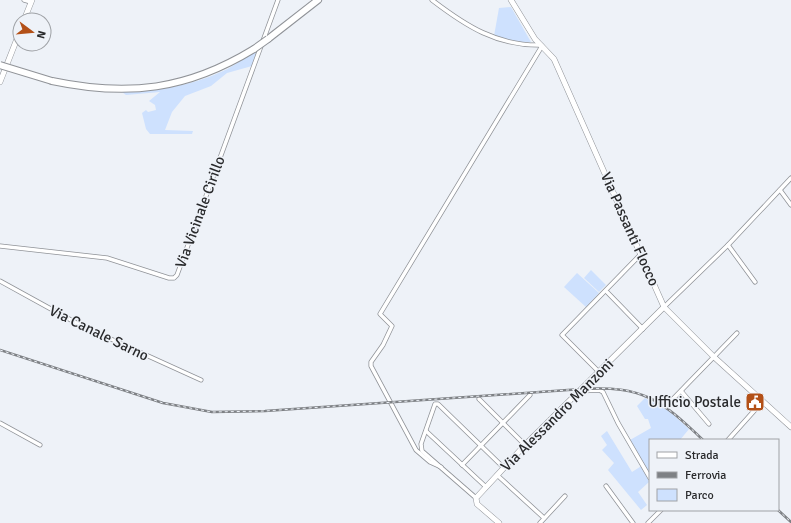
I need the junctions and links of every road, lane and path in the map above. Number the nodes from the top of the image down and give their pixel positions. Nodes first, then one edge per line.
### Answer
1 (24, 0) edge
2 (278, 0) edge
3 (318, 0) edge
4 (432, 0) edge
5 (511, 0) edge
6 (32, 1) edge
7 (27, 12) edge
8 (542, 46) junction
9 (12, 51) edge
10 (0, 65) edge
11 (0, 82) edge
12 (791, 178) edge
13 (780, 190) junction
14 (791, 205) edge
15 (728, 245) junction
16 (0, 246) edge
17 (641, 254) junction
18 (0, 281) edge
19 (755, 282) dead end
20 (606, 292) dead end
21 (664, 307) junction
22 (643, 328) junction
23 (737, 334) dead end
24 (714, 357) junction
25 (599, 372) junction
26 (201, 380) dead end
27 (580, 391) junction
28 (681, 391) junction
29 (530, 396) dead end
30 (478, 399) dead end
31 (762, 402) junction
32 (669, 403) dead end
33 (0, 423) edge
34 (502, 423) junction
35 (709, 424) dead end
36 (791, 427) edge
37 (426, 431) junction
38 (729, 439) edge
39 (40, 445) dead end
40 (481, 445) junction
41 (525, 445) junction
42 (462, 465) junction
43 (442, 467) junction
44 (504, 468) junction
45 (497, 475) junction
46 (649, 476) edge
47 (606, 486) dead end
48 (486, 487) junction
49 (565, 496) dead end
50 (476, 498) junction
51 (660, 511) edge
52 (544, 518) junction
53 (499, 523) edge
54 (540, 523) edge
55 (633, 523) edge
56 (648, 523) edge

1 - 6 street
2 - 16 street, Via Vicinale Cirillo
3 - 10 highway, bridge
4 - 8 street
5 - 8 main road, Via Passanti Flocco
6 - 7 main road
8 - 17 main road, Via Passanti Flocco
8 - 43 street
9 - 11 main road
12 - 13 street
13 - 14 street
13 - 15 street
15 - 19 street
15 - 21 street
17 - 21 main road, Via Passanti Flocco
17 - 25 street
18 - 26 street, Via Canale Sarno
20 - 22 street
21 - 22 main road, Via Alessandro Manzoni
21 - 24 main road, Via Passanti Flocco
22 - 25 main road, Via Alessandro Manzoni
23 - 24 street
24 - 28 street
24 - 31 main road, Via Passanti Flocco
25 - 27 main road, Via Alessandro Manzoni
27 - 41 main road, Via Alessandro Manzoni
27 - 46 street
28 - 32 street
28 - 35 street
29 - 34 street
30 - 34 street
31 - 36 main road, Via Passanti Flocco
31 - 38 street
33 - 39 street
34 - 40 street
34 - 41 street
37 - 40 street
37 - 42 street
37 - 43 street
40 - 42 street
40 - 44 street
41 - 44 main road, Via Alessandro Manzoni
42 - 48 street
43 - 50 street
44 - 45 main road, Via Alessandro Manzoni
45 - 48 main road, Via Alessandro Manzoni
45 - 52 street
47 - 55 street
48 - 50 main road, Via Alessandro Manzoni
49 - 52 street
50 - 53 main road
51 - 56 street
52 - 54 street

